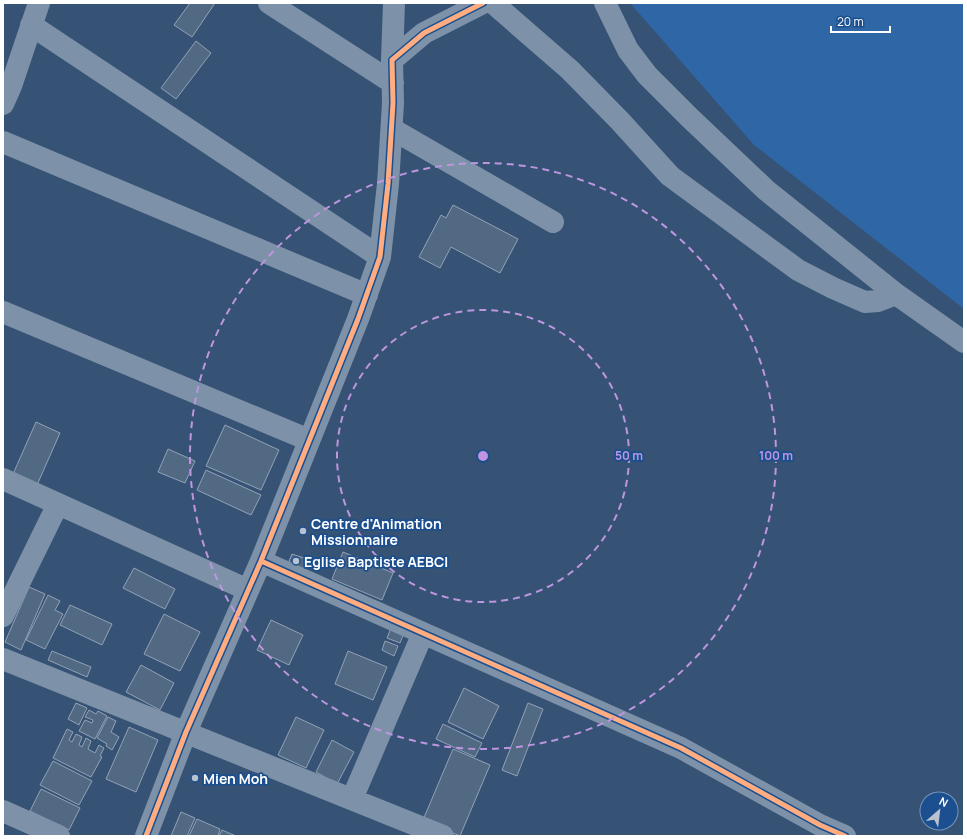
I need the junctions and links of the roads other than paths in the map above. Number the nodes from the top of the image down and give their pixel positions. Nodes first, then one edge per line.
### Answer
1 (39, 3) edge
2 (269, 3) edge
3 (394, 3) edge
4 (482, 3) edge
5 (493, 3) edge
6 (604, 3) edge
7 (31, 25) junction
8 (392, 60) junction
9 (393, 83) junction
10 (6, 88) edge
11 (392, 128) junction
12 (3, 142) edge
13 (553, 222) dead end
14 (380, 257) junction
15 (896, 294) junction
16 (367, 295) junction
17 (3, 312) edge
18 (964, 342) edge
19 (309, 440) junction
20 (3, 479) edge
21 (58, 504) junction
22 (261, 561) junction
23 (248, 590) junction
24 (3, 616) edge
25 (423, 633) junction
26 (3, 659) edge
27 (186, 732) junction
28 (352, 799) junction
29 (3, 811) edge
30 (59, 836) edge
31 (146, 836) edge
32 (443, 836) edge
33 (845, 836) edge

1 - 7 street
2 - 9 street
3 - 8 street
4 - 8 street
5 - 15 street
6 - 15 street
7 - 10 street
7 - 14 street
8 - 9 street
9 - 11 street
11 - 13 street
11 - 14 street
12 - 16 street
14 - 16 street
15 - 18 street
16 - 19 street
17 - 19 street
19 - 22 street
20 - 21 street
21 - 23 street
21 - 24 street
22 - 23 street
22 - 25 street
23 - 27 street
25 - 28 street
25 - 33 street
26 - 27 street
27 - 28 street
27 - 31 street
28 - 32 street
29 - 30 street

